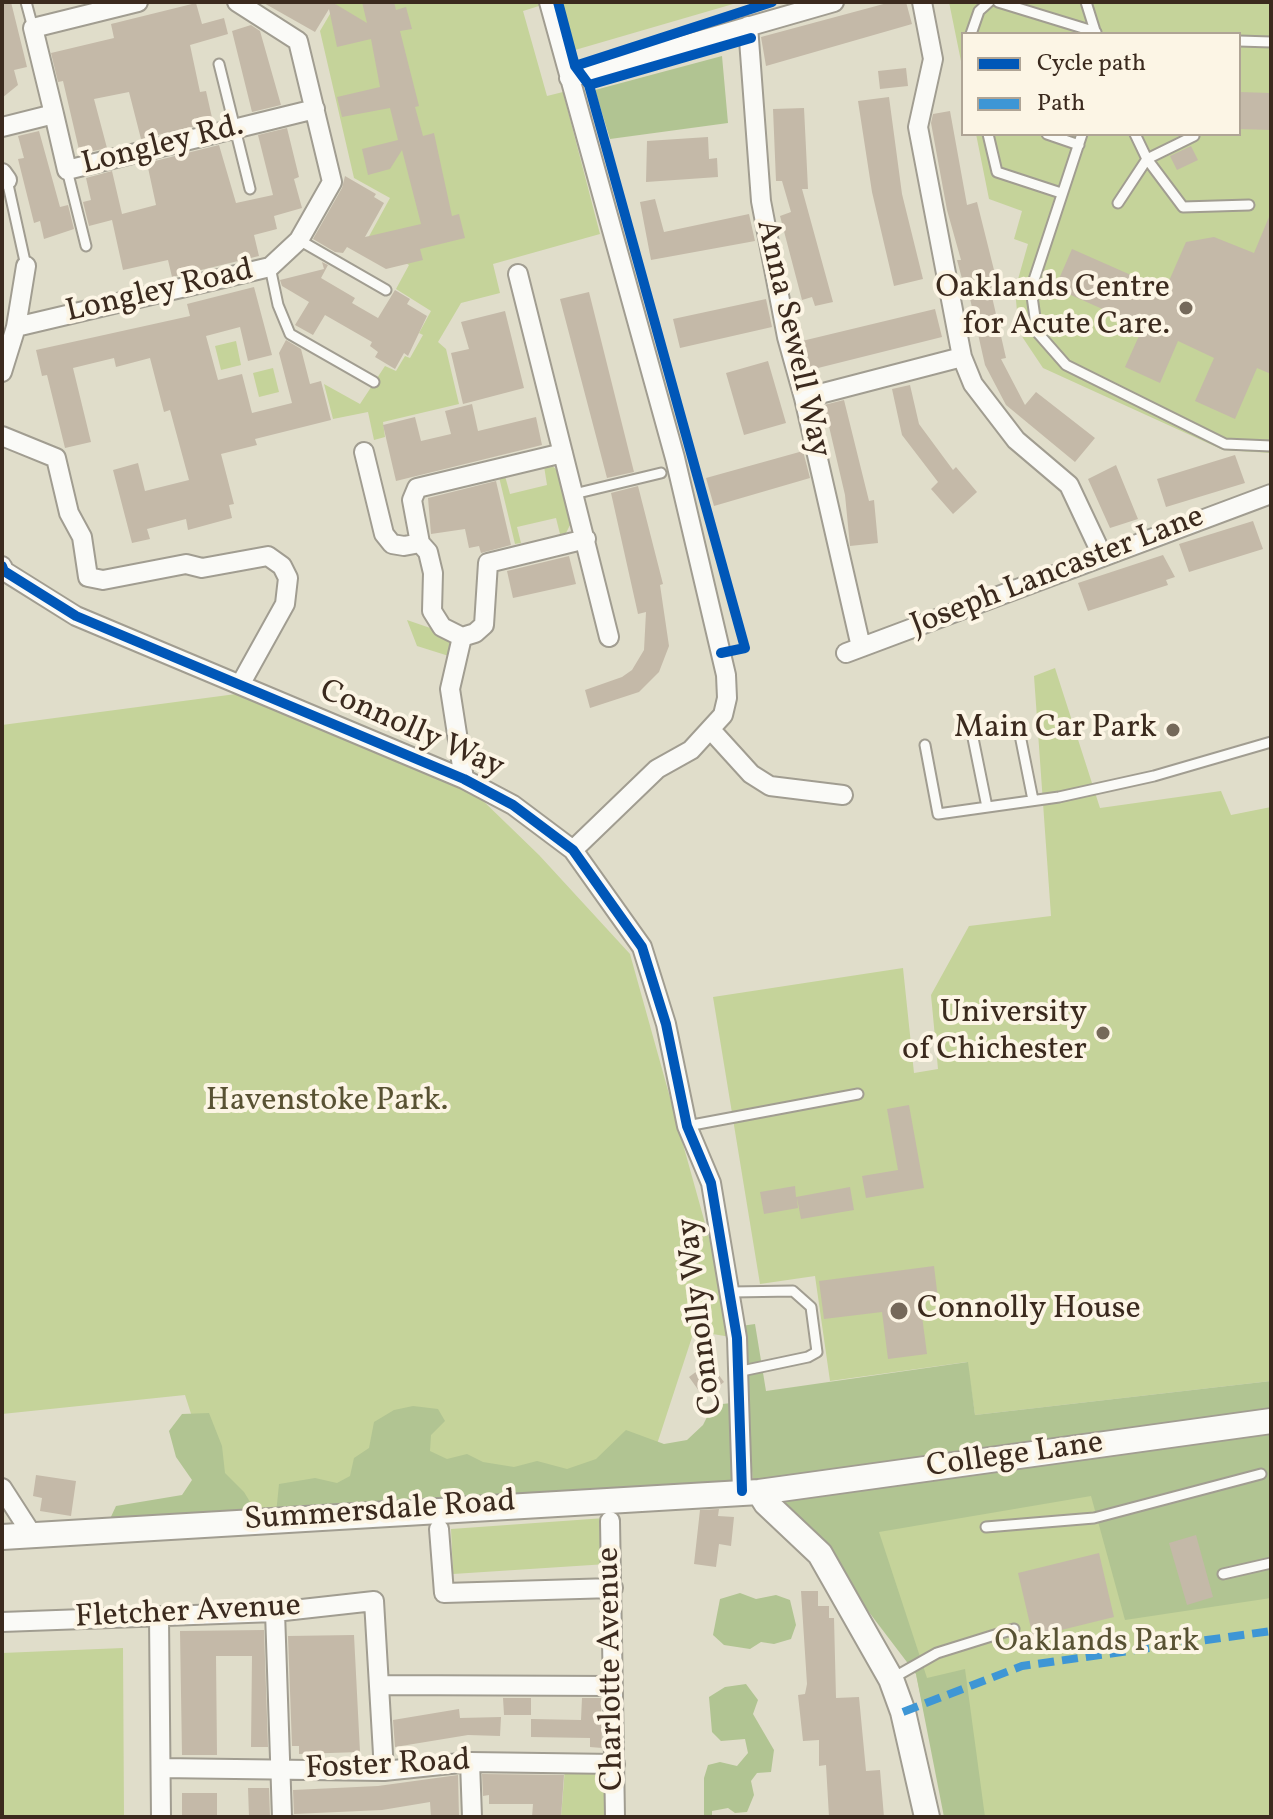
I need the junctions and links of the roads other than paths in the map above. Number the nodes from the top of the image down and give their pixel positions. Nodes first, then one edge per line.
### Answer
1 (26, 2) edge
2 (138, 2) edge
3 (237, 2) edge
4 (549, 2) edge
5 (834, 2) edge
6 (922, 2) edge
7 (989, 2) edge
8 (998, 2) edge
9 (1086, 2) edge
10 (110, 5) edge
11 (748, 26) junction
12 (33, 28) junction
13 (972, 32) edge
14 (1093, 32) edge
15 (1096, 32) edge
16 (1241, 41) edge
17 (1271, 42) edge
18 (219, 64) dead end
19 (569, 78) junction
20 (315, 109) junction
21 (54, 114) junction
22 (2, 127) edge
23 (236, 129) junction
24 (988, 136) edge
25 (1053, 136) edge
26 (1081, 136) edge
27 (1136, 136) edge
28 (1194, 136) edge
29 (1079, 145) junction
30 (1147, 159) junction
31 (67, 170) junction
32 (4, 177) edge
33 (250, 189) dead end
34 (1061, 193) junction
35 (1118, 203) dead end
36 (1249, 205) dead end
37 (299, 240) junction
38 (86, 246) dead end
39 (26, 266) joint
40 (270, 267) junction
41 (518, 274) dead end
42 (386, 290) dead end
43 (16, 327) junction
44 (962, 357) junction
45 (2, 372) edge
46 (374, 382) dead end
47 (804, 398) junction
48 (2, 436) edge
49 (1271, 446) edge
50 (364, 452) dead end
51 (563, 453) junction
52 (661, 473) dead end
53 (574, 494) junction
54 (1271, 494) edge
55 (586, 539) junction
56 (420, 543) junction
57 (1102, 555) junction
58 (2, 566) edge
59 (462, 637) junction
60 (609, 637) dead end
61 (853, 650) joint
62 (240, 685) junction
63 (711, 730) junction
64 (1019, 730) dead end
65 (973, 738) dead end
66 (1271, 742) edge
67 (925, 745) dead end
68 (464, 779) junction
69 (843, 795) dead end
70 (1033, 800) junction
71 (987, 807) junction
72 (573, 850) junction
73 (858, 1094) dead end
74 (687, 1126) junction
75 (732, 1292) junction
76 (737, 1372) junction
77 (1271, 1421) edge
78 (1261, 1474) dead end
79 (2, 1488) edge
80 (750, 1491) junction
81 (610, 1521) dead end
82 (986, 1527) dead end
83 (439, 1529) dead end
84 (31, 1533) junction
85 (2, 1537) edge
86 (1271, 1563) edge
87 (1223, 1574) dead end
88 (613, 1588) junction
89 (275, 1612) junction
90 (159, 1618) junction
91 (2, 1622) edge
92 (1014, 1629) dead end
93 (891, 1679) junction
94 (380, 1685) junction
95 (612, 1686) junction
96 (470, 1762) junction
97 (615, 1764) junction
98 (161, 1768) junction
99 (384, 1771) junction
100 (282, 1772) junction
101 (161, 1817) edge
102 (282, 1817) edge
103 (472, 1817) edge
104 (615, 1817) edge
105 (927, 1817) edge

1 - 12 lane
2 - 10 street
3 - 20 street, Longley Road
4 - 19 street
5 - 11 street
6 - 44 street
7 - 13 lane
8 - 14 lane
9 - 15 lane
10 - 12 street
11 - 19 street
11 - 47 street, Anna Sewell Way
12 - 21 street
16 - 17 lane
18 - 23 lane
19 - 63 street
20 - 23 street, Longley Rd.
20 - 37 street, Longley Road
21 - 22 street
21 - 31 street, Longley Rd.
23 - 31 street, Longley Rd.
23 - 33 lane
24 - 34 lane
25 - 29 lane
26 - 29 lane
27 - 30 lane
28 - 30 lane
29 - 34 lane
30 - 35 lane
30 - 36 lane
31 - 38 lane
32 - 39 lane
34 - 49 lane
37 - 40 street, Longley Road
37 - 42 lane
39 - 43 street
40 - 43 street, Longley Road
40 - 46 lane
41 - 51 street
43 - 45 street
44 - 47 street
44 - 57 street
47 - 61 street, Anna Sewell Way
48 - 62 street
50 - 56 street
51 - 53 street
51 - 56 street
52 - 53 lane
53 - 55 street
54 - 57 street, Joseph Lancaster Lane
55 - 59 street
55 - 60 street
56 - 59 street
57 - 61 street, Joseph Lancaster Lane
58 - 62 street, Connolly Way
59 - 68 street
62 - 68 street, Connolly Way
63 - 69 street
63 - 72 street
64 - 70 lane
65 - 71 lane
66 - 70 lane
67 - 71 lane
68 - 72 street, Connolly Way
70 - 71 lane
72 - 74 street, Connolly Way
73 - 74 lane
74 - 75 street, Connolly Way
75 - 76 street, Connolly Way
75 - 76 lane
76 - 80 street, Connolly Way
77 - 80 street, College Lane
78 - 82 lane
79 - 84 street
80 - 84 street, Summersdale Road
80 - 93 street
81 - 88 street, Charlotte Avenue
83 - 88 street
84 - 85 street, Summersdale Road
86 - 87 lane
88 - 95 street, Charlotte Avenue
89 - 90 street, Fletcher Avenue
89 - 94 street, Fletcher Avenue
89 - 100 street
90 - 91 street, Fletcher Avenue
90 - 98 street
92 - 93 lane
93 - 105 street
94 - 95 street
94 - 99 street
95 - 97 street, Charlotte Avenue
96 - 97 street, Foster Road
96 - 99 street, Foster Road
96 - 103 street
97 - 104 street, Charlotte Avenue
98 - 100 street, Foster Road
98 - 101 street
99 - 100 street, Foster Road
100 - 102 street

